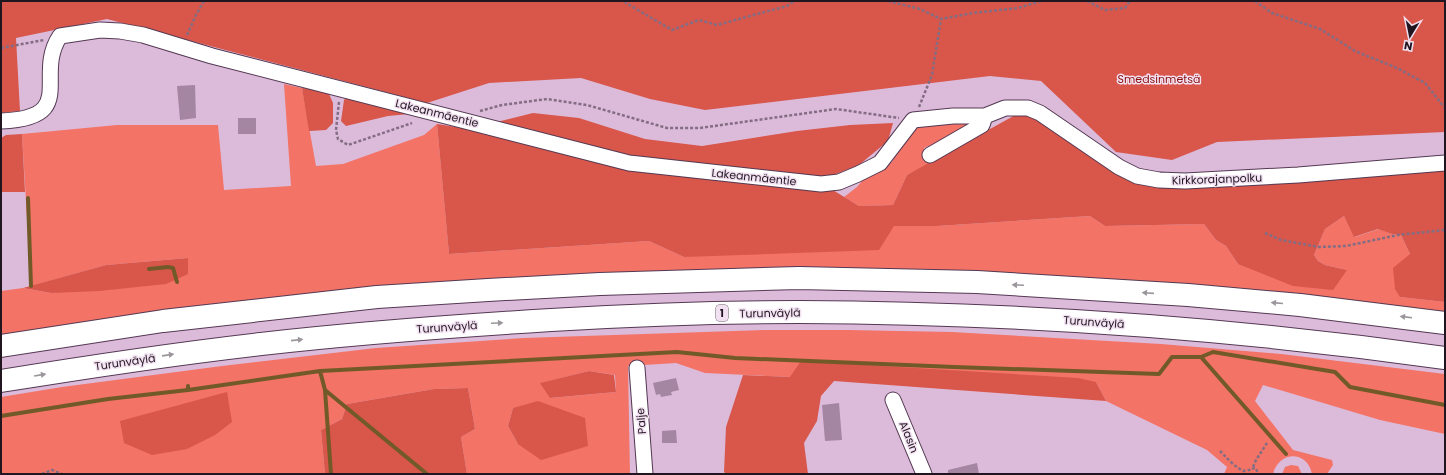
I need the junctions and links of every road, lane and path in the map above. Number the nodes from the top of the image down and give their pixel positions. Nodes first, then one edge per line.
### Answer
1 (204, 1) edge
2 (625, 1) edge
3 (794, 1) edge
4 (888, 1) edge
5 (1041, 1) edge
6 (1087, 1) edge
7 (1130, 1) edge
8 (1255, 1) edge
9 (941, 18) junction
10 (60, 36) junction
11 (182, 46) junction
12 (1, 48) edge
13 (341, 90) junction
14 (1445, 108) edge
15 (985, 116) junction
16 (454, 117) junction
17 (913, 120) junction
18 (1, 121) edge
19 (415, 122) dead end
20 (930, 156) dead end
21 (1445, 163) edge
22 (1445, 230) edge
23 (1265, 233) dead end
24 (1445, 323) edge
25 (1, 346) edge
26 (1445, 358) edge
27 (637, 368) dead end
28 (1, 381) edge
29 (894, 400) dead end
30 (1267, 443) dead end
31 (1220, 451) dead end
32 (1253, 468) junction
33 (42, 474) edge
34 (62, 474) edge
35 (645, 474) edge
36 (924, 474) edge
37 (1258, 474) edge

1 - 11 path
2 - 3 path
4 - 9 path
5 - 9 path
6 - 7 path
8 - 14 path
9 - 17 path
10 - 11 street, Lakeanmäentie
10 - 12 path
10 - 18 street
11 - 13 street, Lakeanmäentie
13 - 16 street, Lakeanmäentie
13 - 19 path
15 - 17 street, Kirkkorajanpolku
15 - 20 street
15 - 21 street, Kirkkorajanpolku
16 - 17 path
16 - 17 street, Lakeanmäentie
22 - 23 path
24 -> 25 highway
28 -> 26 highway, Turunväylä / 1
27 - 35 street, Palje
29 - 36 street, Alasin
30 - 32 path
31 - 32 path
32 - 37 path
33 - 34 path

